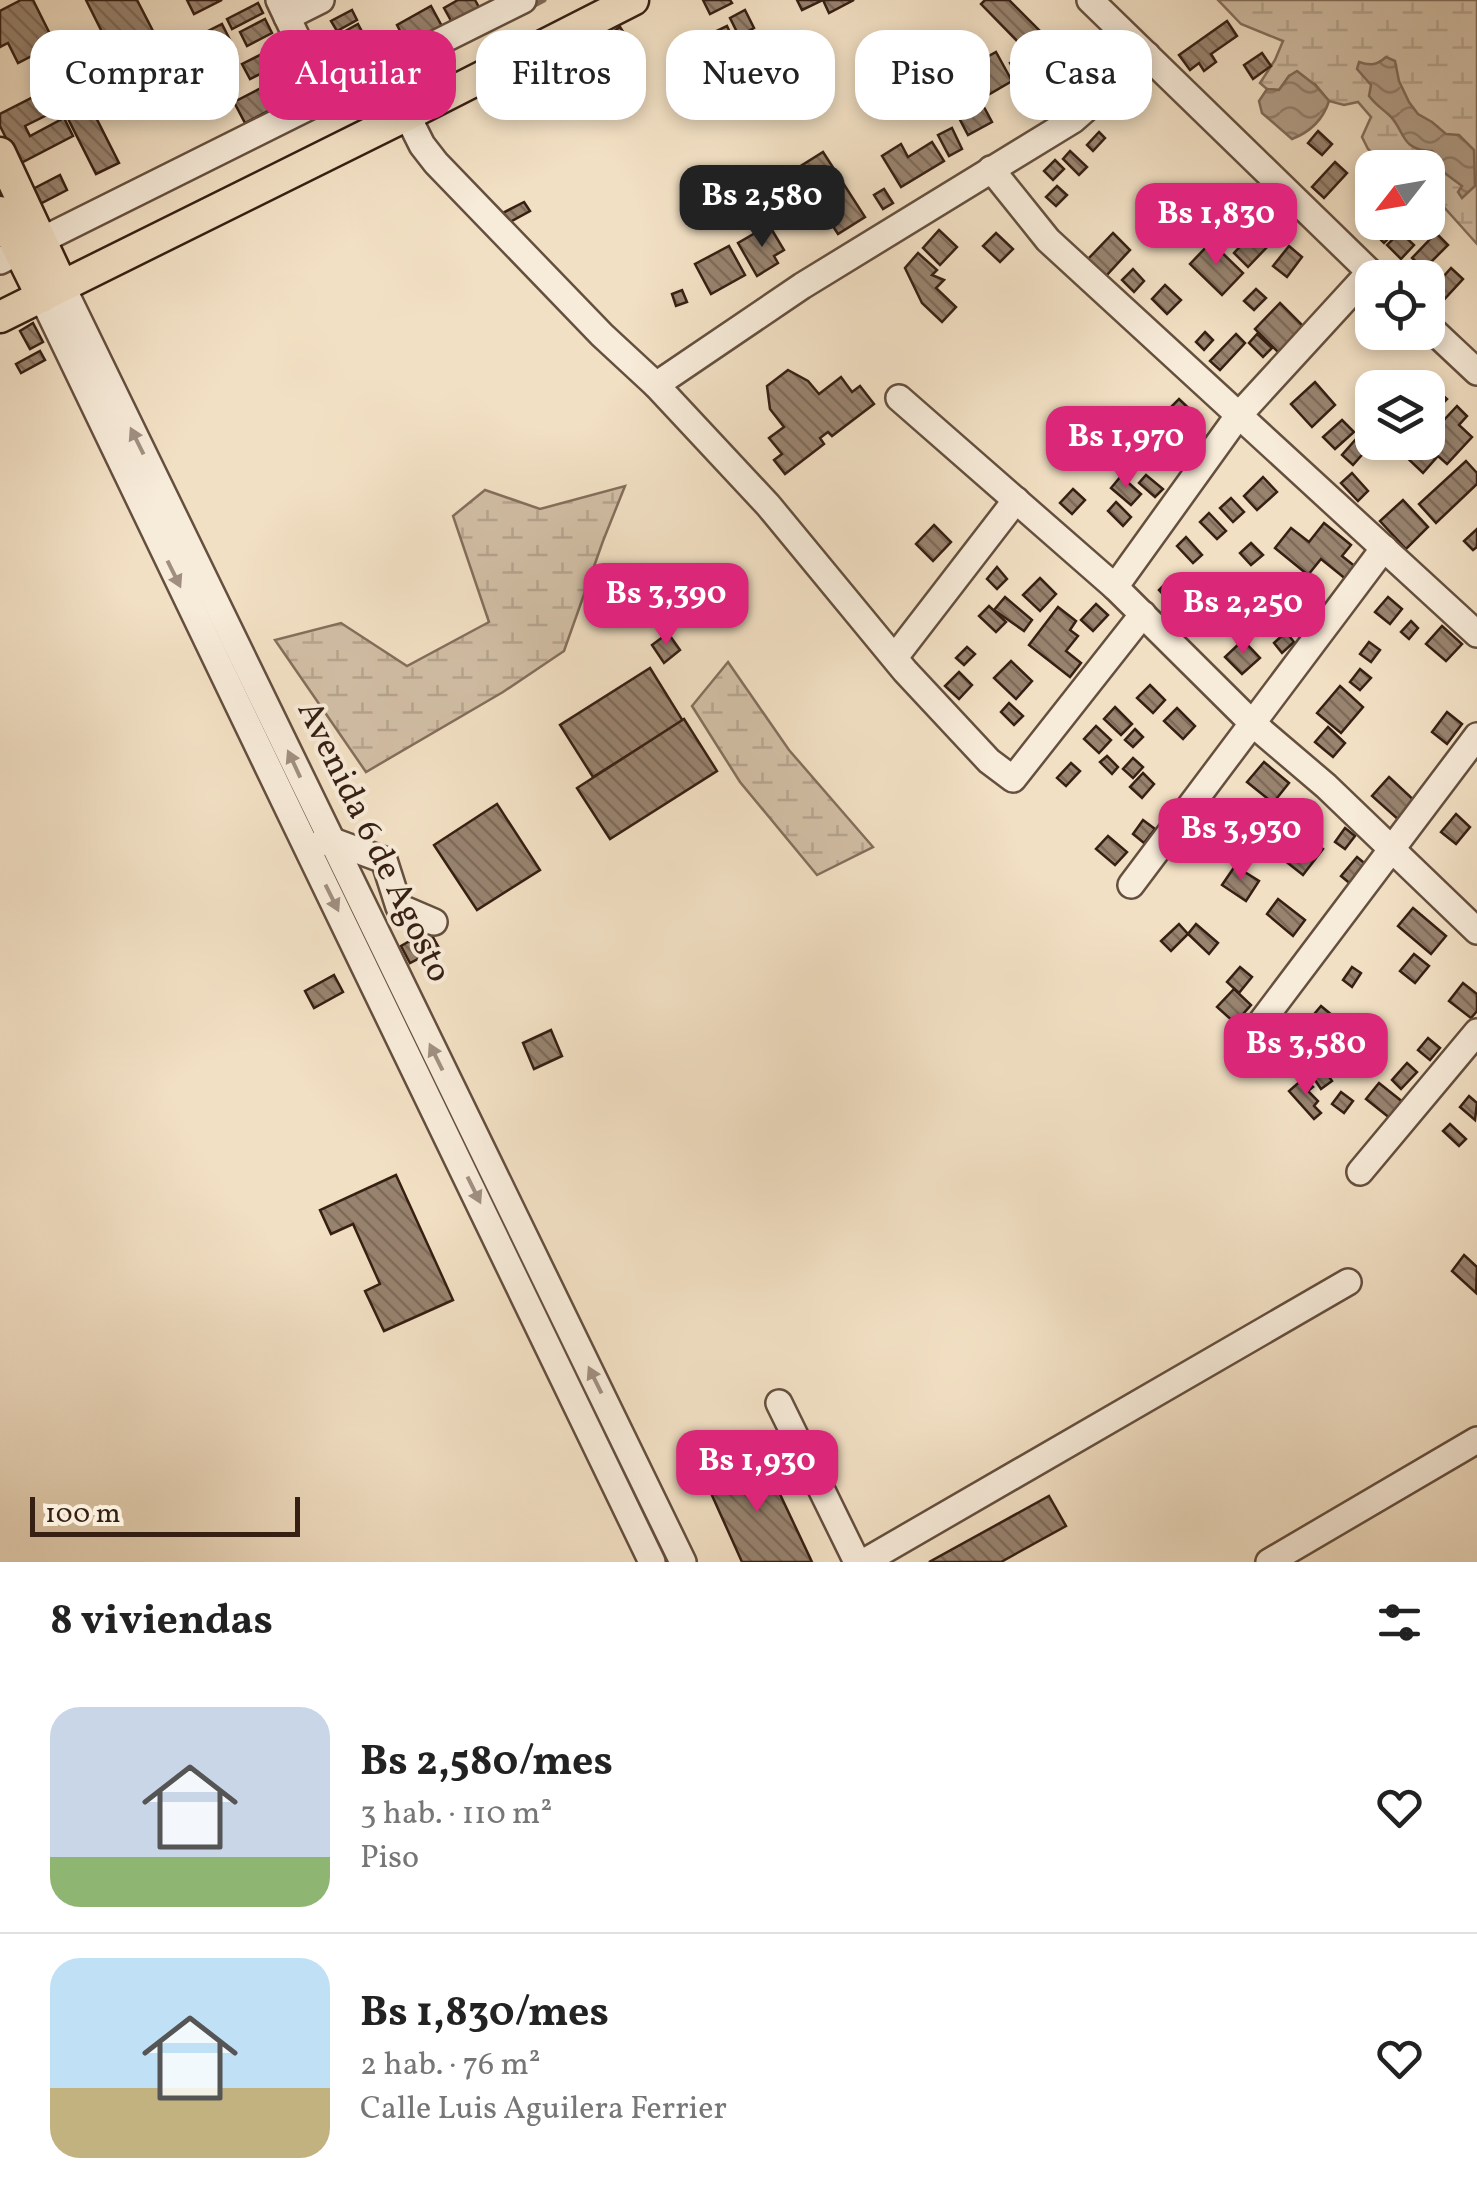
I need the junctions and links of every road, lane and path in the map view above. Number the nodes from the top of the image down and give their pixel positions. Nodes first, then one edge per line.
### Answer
1 (322, 0) edge
2 (523, 0) edge
3 (1090, 0) edge
4 (628, 1) edge
5 (283, 9) edge
6 (1122, 30) edge
7 (456, 33) edge
8 (1152, 59) edge
9 (456, 91) edge
10 (279, 120) edge
11 (399, 120) edge
12 (409, 120) edge
13 (1073, 120) edge
14 (0, 152) edge
15 (991, 168) junction
16 (0, 212) edge
17 (20, 251) edge
18 (1358, 260) edge
19 (52, 292) junction
20 (1355, 294) edge
21 (0, 317) edge
22 (1445, 342) edge
23 (1477, 372) edge
24 (656, 386) junction
25 (899, 398) dead end
26 (1238, 416) junction
27 (1016, 500) junction
28 (1384, 548) junction
29 (1114, 587) junction
30 (1143, 614) junction
31 (1477, 634) edge
32 (894, 658) junction
33 (1252, 723) junction
34 (1477, 736) edge
35 (319, 844) junction
36 (1391, 848) junction
37 (1131, 885) dead end
38 (434, 922) dead end
39 (1477, 931) edge
40 (1477, 1032) edge
41 (1253, 1033) dead end
42 (457, 1126) junction
43 (1360, 1172) dead end
44 (1348, 1282) dead end
45 (779, 1403) dead end
46 (1477, 1440) edge
47 (652, 1562) edge
48 (683, 1562) edge
49 (857, 1562) edge
50 (864, 1562) edge
51 (1269, 1562) edge

1 - 5 street
2 - 7 street
3 - 6 street
4 - 9 main road
8 - 18 street
10 - 17 street
11 - 19 main road
12 - 24 street
13 - 15 street
14 - 17 main road, Avenida 6 de Agosto
15 - 24 street
15 - 26 street
16 - 17 main road, Avenida 6 de Agosto
17 - 19 main road, Avenida 6 de Agosto
19 - 21 main road
19 - 35 street, Avenida 6 de Agosto
20 - 26 street
22 - 23 street
24 - 32 street
25 - 27 street
26 - 28 street
26 - 29 street
27 - 29 street
27 - 32 street
28 - 31 street
28 - 33 street
29 - 30 street
30 - 32 street
30 - 33 street
33 - 36 street
33 - 37 street
34 - 36 street
35 - 38 street
35 - 42 street, Avenida 6 de Agosto
36 - 39 street
36 - 41 street
40 - 43 street
42 -> 47 street, Avenida 6 de Agosto
48 -> 42 street, Avenida 6 de Agosto
44 - 50 street
45 - 49 street
46 - 51 street

